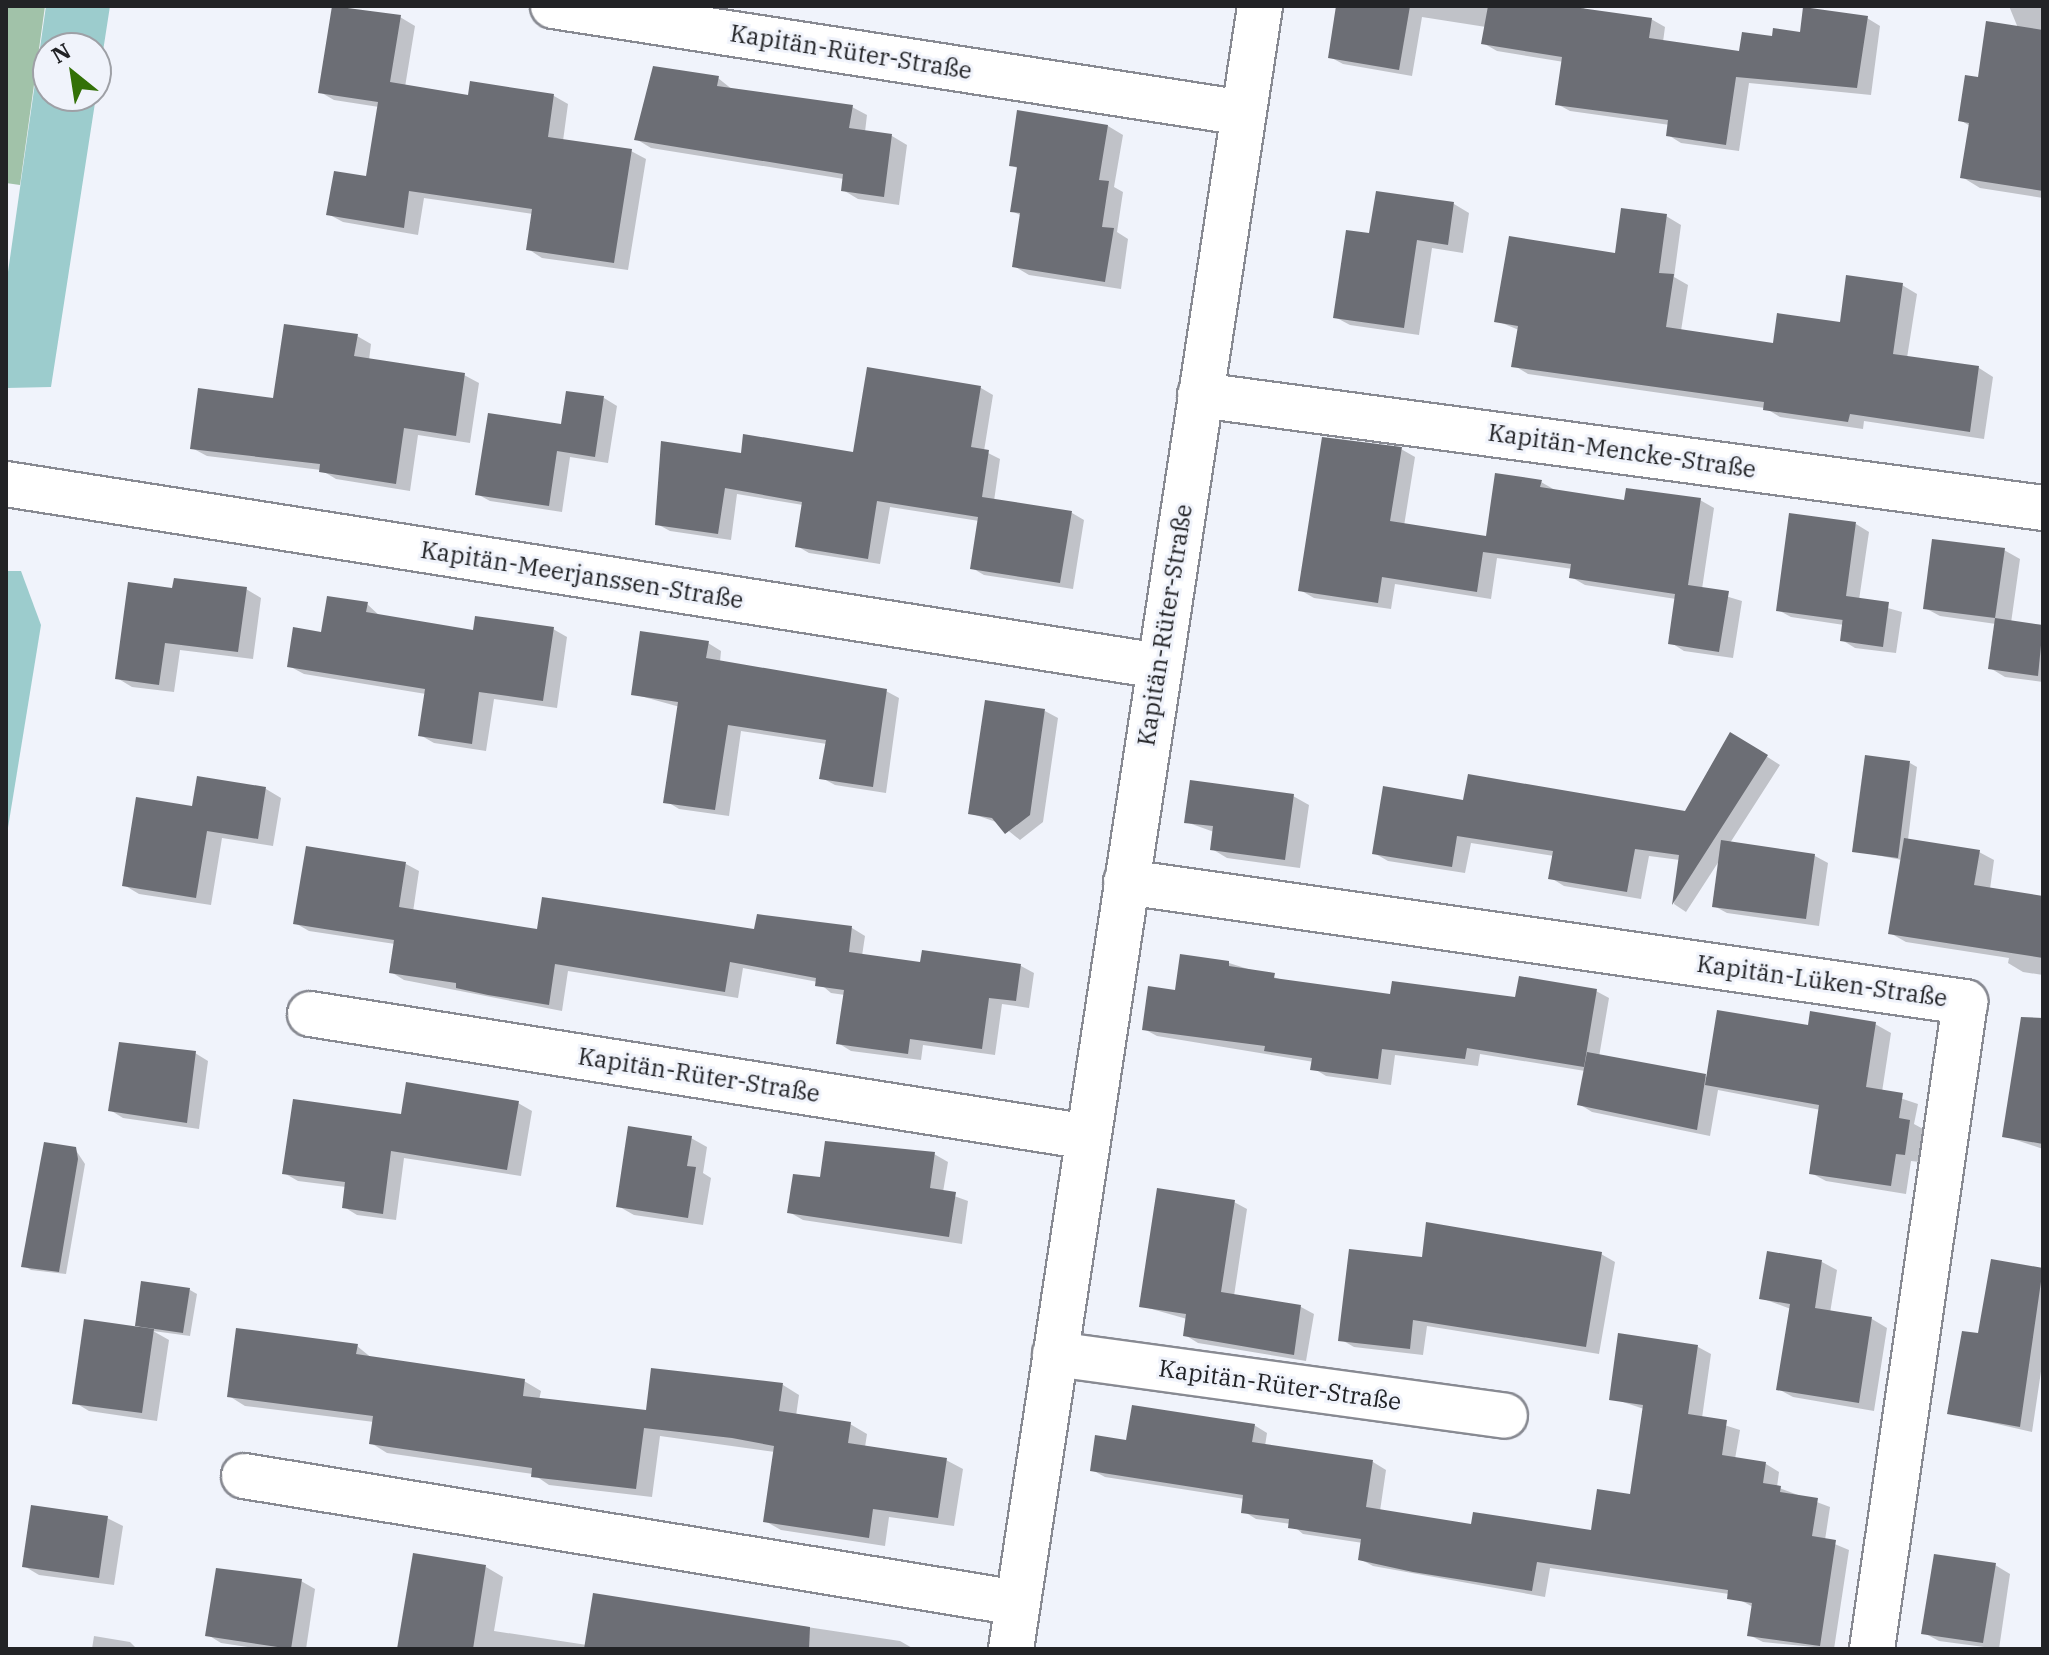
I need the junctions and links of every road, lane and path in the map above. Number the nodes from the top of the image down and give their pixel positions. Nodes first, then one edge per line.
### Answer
1 (553, 6) edge
2 (1260, 6) edge
3 (1244, 113) junction
4 (1200, 395) junction
5 (6, 484) edge
6 (2043, 508) edge
7 (1159, 666) junction
8 (1126, 882) junction
9 (310, 1014) dead end
10 (1088, 1137) junction
11 (1055, 1354) junction
12 (1505, 1416) dead end
13 (244, 1476) dead end
14 (1018, 1603) junction
15 (1011, 1649) edge
16 (1872, 1649) edge

1 - 3 street, Kapitän-Rüter-Straße
2 - 3 street, Kapitän-Rüter-Straße
3 - 4 street, Kapitän-Rüter-Straße
4 - 6 street, Kapitän-Mencke-Straße
4 - 7 street, Kapitän-Rüter-Straße
5 - 7 street, Kapitän-Meerjanssen-Straße
7 - 8 street, Kapitän-Rüter-Straße
8 - 10 street, Kapitän-Rüter-Straße
8 - 16 street, Kapitän-Lüken-Straße
9 - 10 street, Kapitän-Rüter-Straße
10 - 11 street, Kapitän-Rüter-Straße
11 - 12 street, Kapitän-Rüter-Straße
11 - 14 street, Kapitän-Rüter-Straße
13 - 14 street
14 - 15 street, Kapitän-Rüter-Straße

